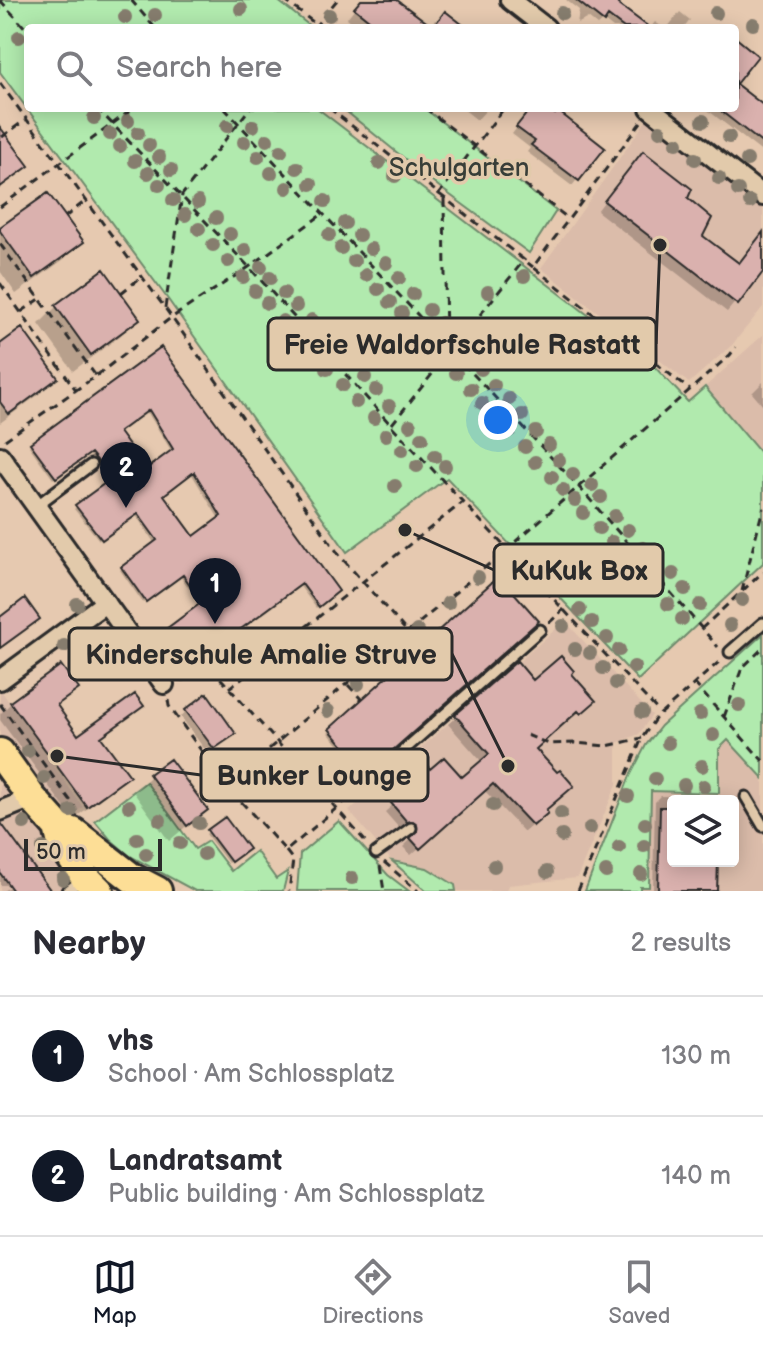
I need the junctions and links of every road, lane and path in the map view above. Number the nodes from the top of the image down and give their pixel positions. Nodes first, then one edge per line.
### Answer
1 (0, 0) edge
2 (131, 0) edge
3 (284, 0) edge
4 (337, 0) edge
5 (510, 0) edge
6 (152, 24) edge
7 (313, 24) edge
8 (319, 24) edge
9 (541, 24) edge
10 (24, 27) edge
11 (0, 83) edge
12 (101, 112) edge
13 (129, 112) edge
14 (227, 112) edge
15 (247, 112) edge
16 (334, 112) edge
17 (430, 112) edge
18 (501, 112) edge
19 (647, 112) edge
20 (655, 112) edge
21 (26, 119) junction
22 (237, 124) junction
23 (112, 125) junction
24 (2, 137) dead end
25 (475, 146) junction
26 (58, 162) junction
27 (182, 195) junction
28 (438, 195) junction
29 (763, 196) edge
30 (444, 199) junction
31 (86, 201) junction
32 (0, 207) edge
33 (324, 213) junction
34 (65, 217) dead end
35 (569, 219) junction
36 (0, 244) edge
37 (525, 259) junction
38 (249, 267) junction
39 (533, 267) junction
40 (141, 278) junction
41 (0, 283) edge
42 (121, 293) dead end
43 (40, 299) junction
44 (165, 308) junction
45 (21, 312) junction
46 (172, 318) junction
47 (736, 347) dead end
48 (446, 348) junction
49 (451, 353) junction
50 (96, 376) junction
51 (76, 390) junction
52 (690, 390) junction
53 (391, 425) junction
54 (0, 443) edge
55 (0, 456) edge
56 (91, 465) dead end
57 (579, 487) junction
58 (463, 502) junction
59 (36, 506) junction
60 (763, 508) edge
61 (507, 549) junction
62 (763, 572) edge
63 (362, 583) junction
64 (742, 591) junction
65 (329, 599) dead end
66 (105, 603) junction
67 (334, 605) junction
68 (564, 609) junction
69 (763, 623) edge
70 (413, 629) junction
71 (701, 629) junction
72 (540, 630) joint
73 (408, 633) junction
74 (425, 643) dead end
75 (763, 648) edge
76 (730, 652) dead end
77 (0, 680) edge
78 (694, 683) junction
79 (164, 684) junction
80 (347, 684) junction
81 (229, 688) junction
82 (362, 700) dead end
83 (0, 704) edge
84 (661, 714) junction
85 (724, 717) junction
86 (527, 735) dead end
87 (642, 738) junction
88 (277, 742) junction
89 (0, 753) edge
90 (763, 761) edge
91 (369, 781) joint
92 (226, 785) junction
93 (746, 797) dead end
94 (32, 798) junction
95 (336, 808) junction
96 (0, 811) edge
97 (343, 817) dead end
98 (67, 818) junction
99 (763, 826) edge
100 (411, 828) dead end
101 (286, 851) junction
102 (378, 856) joint
103 (84, 886) edge
104 (157, 891) edge
105 (289, 891) edge
106 (384, 891) edge
107 (578, 891) edge

1 - 10 path
2 - 6 path
3 - 7 path
4 - 8 path
5 - 9 street
11 - 21 path
12 - 23 path
13 - 23 path
14 - 22 path
15 - 22 path
16 - 28 path
17 - 25 path
18 - 25 path
19 - 35 path
20 - 29 street
21 - 24 path
21 - 26 path
22 - 27 path
22 - 33 path
23 - 26 path
23 - 27 path
25 - 28 path
25 - 35 path
26 - 31 path
26 - 32 path
27 - 38 path
27 - 44 path
28 - 30 path
30 - 37 path
30 - 48 path
31 - 34 path
31 - 40 path
33 - 38 path
33 - 48 path
35 - 39 path
36 - 43 path
37 - 39 path
37 - 49 path
38 - 46 path
38 - 53 path
39 - 52 path
40 - 42 path
40 - 44 path
41 - 45 path
43 - 45 path
43 - 50 path
44 - 46 path
45 - 51 path
46 - 50 path
46 - 63 path
47 - 52 path
48 - 49 path
49 - 53 path
49 - 57 path
50 - 51 path
51 - 54 path
52 - 57 path
53 - 58 path
55 - 59 street
56 - 59 lane
57 - 61 path
57 - 71 path
58 - 61 path
58 - 63 path
59 - 66 street
60 - 64 path
61 - 68 path
61 - 70 path
62 - 64 path
63 - 67 path
63 - 73 path
64 - 71 path
65 - 67 path
66 - 77 street
66 - 79 street
67 - 81 path
68 - 72 path
68 - 84 path
69 - 76 lane
70 - 73 path
70 - 74 path
71 - 78 path
72 - 91 lane
73 - 80 path
75 - 85 path
78 - 84 path
78 - 85 path
79 - 81 path
79 - 92 path
80 - 82 path
80 - 88 path
81 - 88 path
83 - 98 path
84 - 87 path
85 - 90 path
86 - 87 path
87 - 107 path
88 - 92 path
88 - 95 path
89 - 94 main road
91 - 95 path
92 - 101 path
93 - 99 lane
94 - 96 street
94 - 98 main road
95 - 97 path
95 - 101 path
98 - 103 main road
98 - 104 main road
100 - 102 lane
101 - 105 path
102 - 106 path

